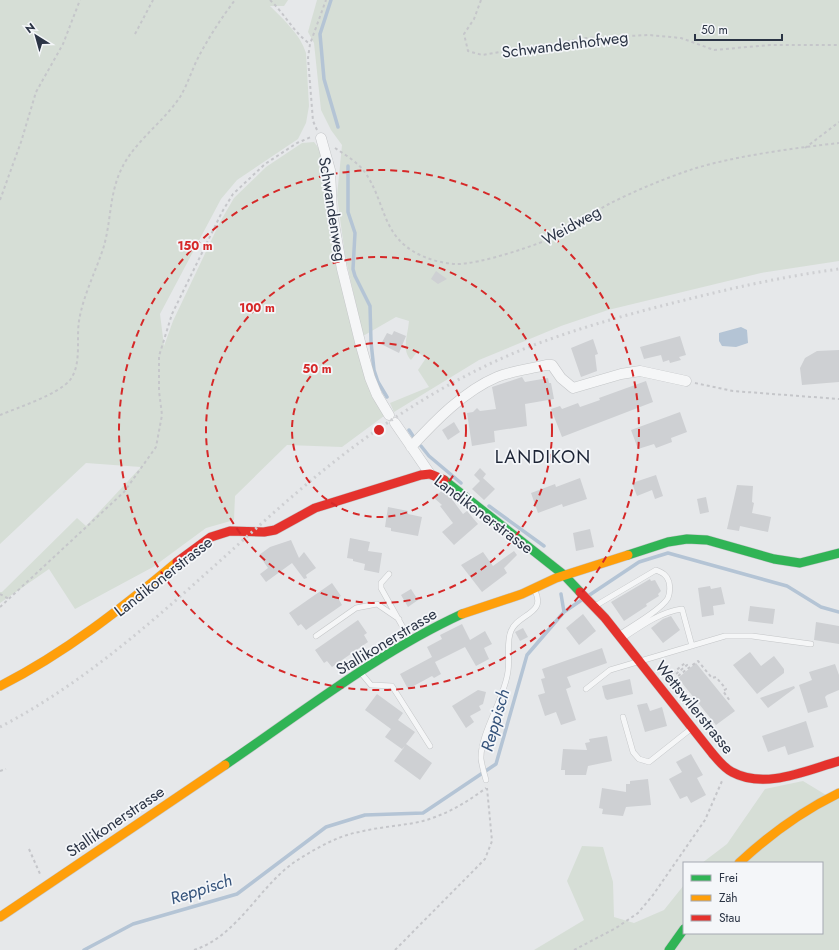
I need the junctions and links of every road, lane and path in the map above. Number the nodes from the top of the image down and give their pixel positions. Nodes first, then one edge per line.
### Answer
1 (80, 0) edge
2 (153, 0) edge
3 (236, 0) edge
4 (270, 0) edge
5 (326, 0) edge
6 (481, 0) edge
7 (136, 34) dead end
8 (310, 44) junction
9 (839, 45) edge
10 (839, 122) edge
11 (320, 138) junction
12 (839, 143) edge
13 (805, 148) junction
14 (350, 158) dead end
15 (0, 200) edge
16 (686, 381) joint
17 (839, 399) edge
18 (0, 415) edge
19 (411, 447) junction
20 (430, 474) junction
21 (839, 552) edge
22 (389, 574) dead end
23 (564, 575) junction
24 (534, 589) junction
25 (0, 594) edge
26 (9, 599) junction
27 (593, 605) junction
28 (0, 607) edge
29 (399, 619) junction
30 (316, 636) dead end
31 (620, 637) junction
32 (411, 640) junction
33 (811, 644) dead end
34 (692, 646) junction
35 (638, 660) junction
36 (361, 672) junction
37 (665, 679) dead end
38 (0, 686) edge
39 (586, 689) dead end
40 (730, 701) dead end
41 (623, 717) dead end
42 (692, 728) junction
43 (430, 746) dead end
44 (839, 761) edge
45 (6, 769) dead end
46 (0, 771) edge
47 (730, 771) junction
48 (486, 780) dead end
49 (839, 793) edge
50 (30, 849) dead end
51 (740, 862) edge
52 (47, 886) junction
53 (0, 917) edge
54 (683, 930) edge
55 (194, 950) edge
56 (395, 950) edge
57 (574, 950) edge
58 (669, 950) edge

1 - 15 path
2 - 7 path
3 - 18 path
4 - 8 path
5 - 8 path, Schwandenweg
6 - 9 path, Schwandenhofweg
8 - 11 path, Schwandenweg
10 - 13 path
11 - 19 street, Schwandenweg
11 - 26 path
12 - 13 path, Weidweg
13 - 14 path, Weidweg
16 - 17 path
16 - 19 street
19 - 20 street, Schwandenweg
20 - 23 street, Landikonerstrasse
20 - 38 street, Landikonerstrasse
21 - 23 street, Stallikonerstrasse
22 - 29 lane
23 - 24 street, Stallikonerstrasse
23 - 27 street, Wettswilerstrasse
24 - 32 street, Stallikonerstrasse
24 - 48 lane
25 - 26 path
26 - 28 path
27 - 31 street, Wettswilerstrasse
27 - 31 lane
29 - 30 lane
29 - 32 lane
31 - 34 lane
31 - 35 street, Wettswilerstrasse
32 - 36 street, Stallikonerstrasse
33 - 34 lane
34 - 35 lane
35 - 39 lane
35 - 42 street, Wettswilerstrasse
36 - 43 lane
36 - 52 street, Stallikonerstrasse
37 - 40 path
41 - 42 lane
42 - 47 street, Wettswilerstrasse
44 - 47 street, Wettswilerstrasse
45 - 46 path
47 - 57 path
49 - 51 street
50 - 52 path
52 - 53 street, Stallikonerstrasse
54 - 58 street
55 - 56 path

